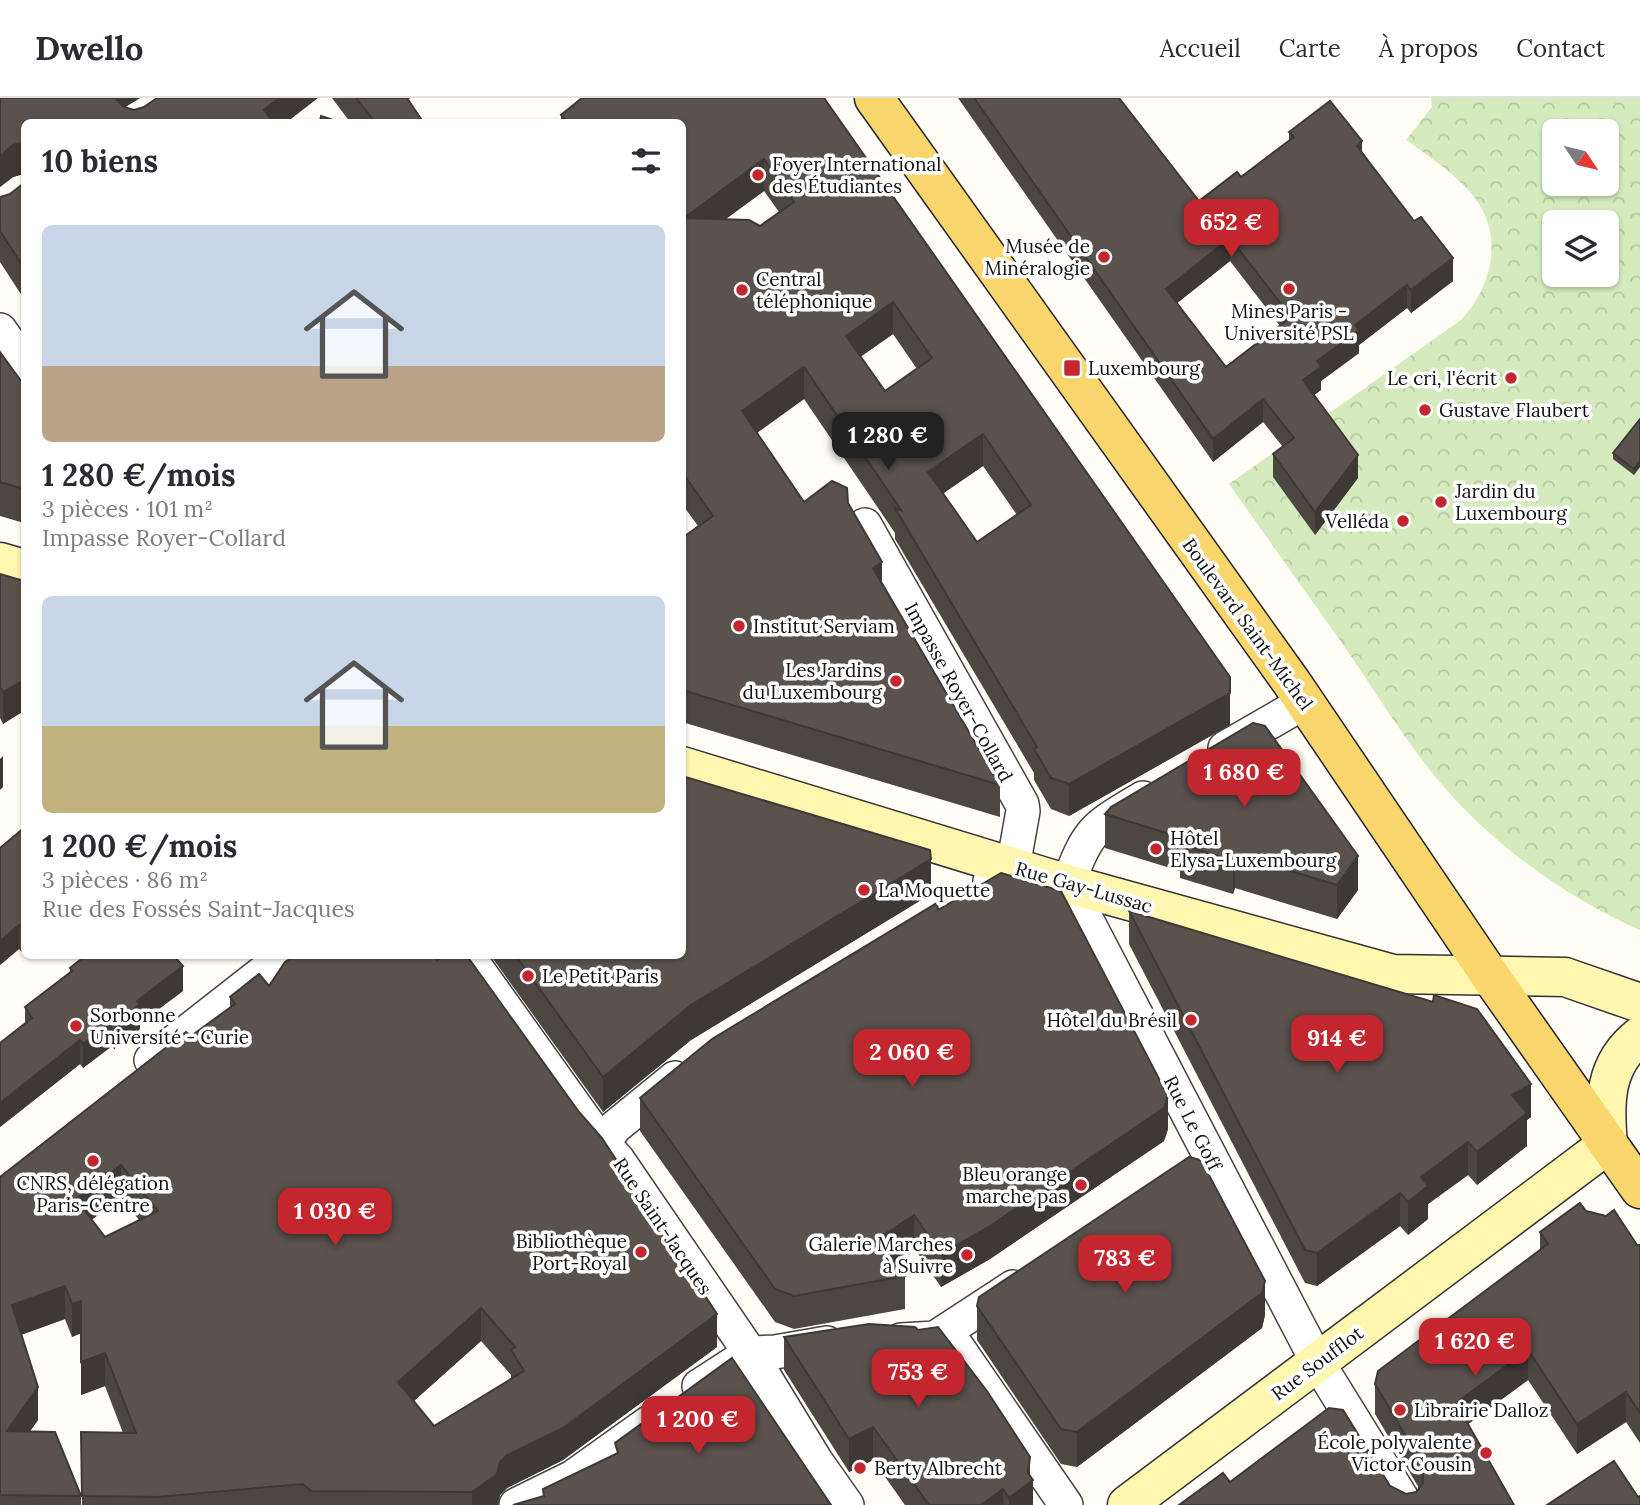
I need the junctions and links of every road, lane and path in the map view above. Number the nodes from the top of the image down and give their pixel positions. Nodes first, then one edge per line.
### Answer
1 (874, 98) edge
2 (0, 330) edge
3 (21, 360) edge
4 (865, 525) dead end
5 (0, 562) edge
6 (21, 568) edge
7 (1305, 702) junction
8 (1204, 761) edge
9 (686, 767) edge
10 (1169, 782) edge
11 (1013, 867) junction
12 (1068, 884) junction
13 (961, 899) edge
14 (280, 959) edge
15 (470, 959) edge
16 (1491, 977) junction
17 (1640, 1003) edge
18 (1640, 1036) edge
19 (701, 1056) edge
20 (130, 1076) edge
21 (604, 1142) junction
22 (1208, 1154) junction
23 (1628, 1168) edge
24 (1178, 1174) edge
25 (1039, 1269) edge
26 (947, 1332) junction
27 (750, 1353) junction
28 (1318, 1363) junction
29 (516, 1505) edge
30 (848, 1505) edge
31 (1066, 1505) edge
32 (1127, 1505) edge
33 (1406, 1505) edge

1 - 7 main road, Boulevard Saint-Michel
2 - 3 street
4 - 11 street, Impasse Royer-Collard
5 - 6 street
7 - 8 street
7 - 16 main road, Boulevard Saint-Michel
9 - 11 street, Rue Gay-Lussac
10 - 12 street
11 - 12 street, Rue Gay-Lussac
11 - 13 street
12 - 16 street, Rue Gay-Lussac
12 - 22 street, Rue Le Goff
14 - 20 street
15 - 21 street, Rue Saint-Jacques
16 - 17 street, Rue Gay-Lussac
16 - 23 main road, Boulevard Saint-Michel
18 - 23 street
19 - 21 street
21 - 27 street, Rue Saint-Jacques
22 - 24 street
22 - 28 street, Rue Le Goff
23 - 28 street, Rue Soufflot
25 - 26 street
26 - 27 street
26 - 31 street
27 - 29 street
27 - 30 street, Rue Saint-Jacques
28 - 32 street, Rue Soufflot
28 - 33 street, Rue Le Goff

